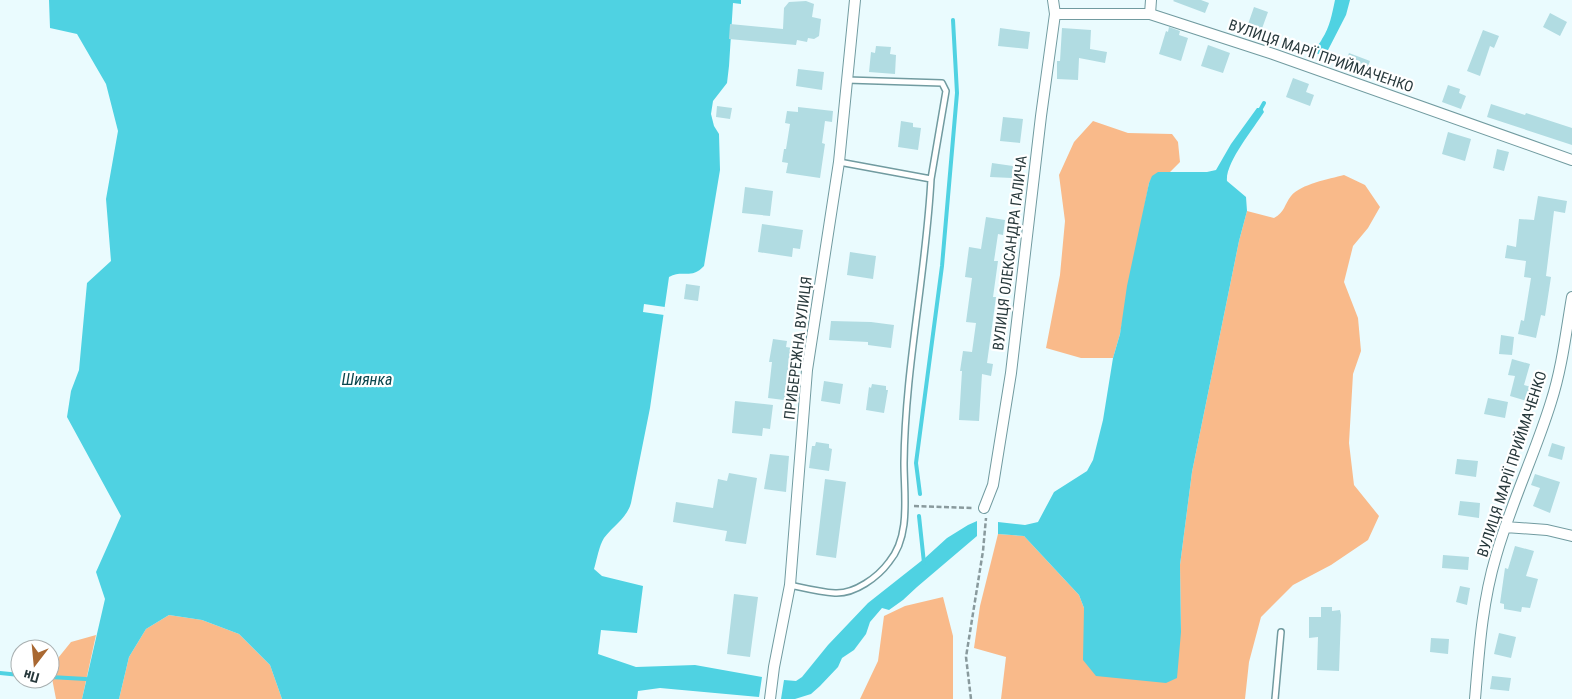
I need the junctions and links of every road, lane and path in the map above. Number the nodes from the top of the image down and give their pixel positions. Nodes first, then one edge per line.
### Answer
1 (855, 0) edge
2 (1053, 0) edge
3 (1151, 0) edge
4 (1055, 14) junction
5 (1150, 14) junction
6 (847, 80) junction
7 (1572, 160) edge
8 (838, 162) junction
9 (931, 179) junction
10 (1572, 297) edge
11 (905, 506) junction
12 (984, 508) junction
13 (1505, 527) junction
14 (1572, 536) edge
15 (790, 585) junction
16 (1281, 632) dead end
17 (770, 699) edge
18 (971, 699) edge
19 (1276, 699) edge
20 (1475, 699) edge

1 - 6 street, ПРИБЕРЕЖНА ВУЛИЦЯ
2 - 4 street, ВУЛИЦЯ ОЛЕКСАНДРА ГАЛИЧА
3 - 5 street
4 - 5 street, ВУЛИЦЯ МАРІЇ ПРИЙМАЧЕНКО
4 - 12 street, ВУЛИЦЯ ОЛЕКСАНДРА ГАЛИЧА
5 - 7 street, ВУЛИЦЯ МАРІЇ ПРИЙМАЧЕНКО
6 - 8 street, ПРИБЕРЕЖНА ВУЛИЦЯ
6 - 9 lane
8 - 9 lane
8 - 15 street, ПРИБЕРЕЖНА ВУЛИЦЯ
9 - 11 lane
10 - 13 street, ВУЛИЦЯ МАРІЇ ПРИЙМАЧЕНКО
11 - 12 path
11 - 15 lane
12 - 18 path
13 - 14 street
13 - 20 street, ВУЛИЦЯ МАРІЇ ПРИЙМАЧЕНКО
15 - 17 street, ПРИБЕРЕЖНА ВУЛИЦЯ
16 - 19 lane

